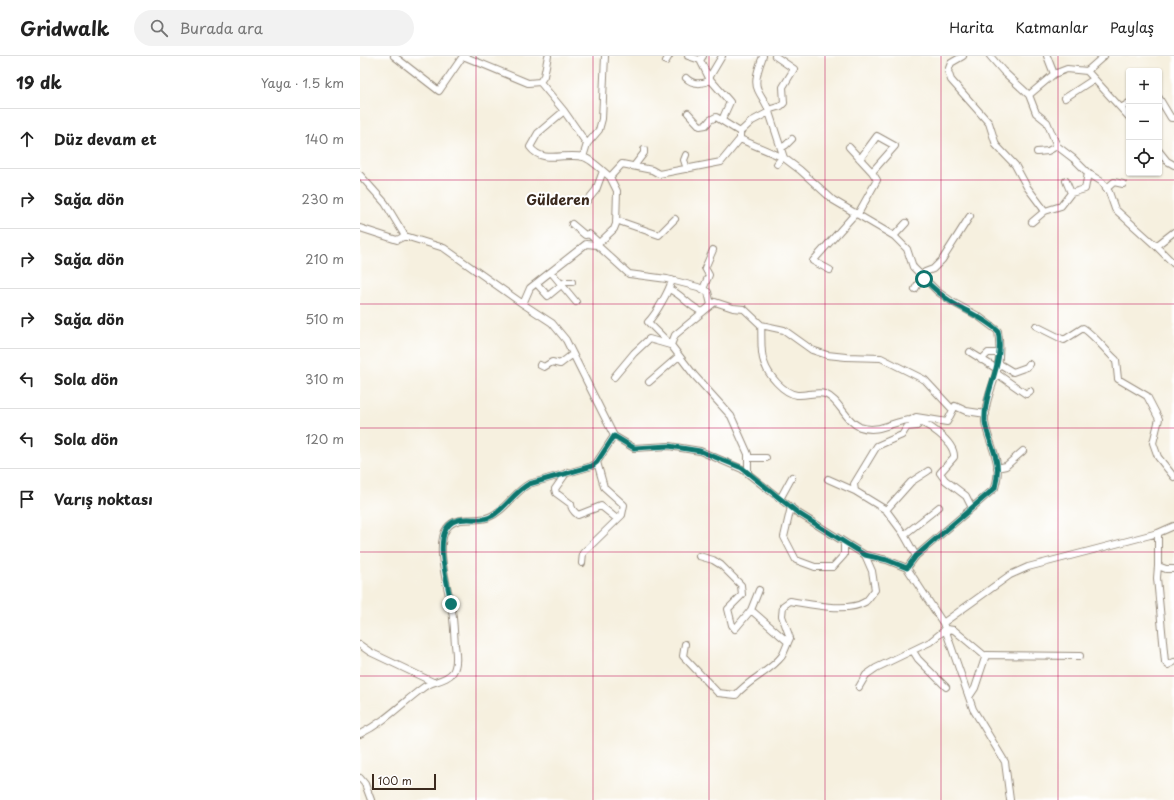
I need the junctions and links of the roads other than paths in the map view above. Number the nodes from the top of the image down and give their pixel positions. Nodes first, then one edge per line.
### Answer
1 (394, 56) edge
2 (463, 56) edge
3 (548, 56) edge
4 (605, 56) edge
5 (688, 56) edge
6 (722, 56) edge
7 (763, 56) edge
8 (774, 56) edge
9 (963, 56) edge
10 (990, 56) edge
11 (1048, 56) edge
12 (1104, 56) edge
13 (701, 58) edge
14 (1087, 71) junction
15 (1054, 74) junction
16 (686, 78) dead end
17 (710, 79) junction
18 (1094, 79) junction
19 (540, 82) junction
20 (1029, 95) junction
21 (1066, 98) dead end
22 (1162, 103) edge
23 (1127, 104) edge
24 (1121, 108) junction
25 (564, 111) junction
26 (769, 112) junction
27 (688, 113) dead end
28 (1126, 114) edge
29 (1174, 118) edge
30 (722, 120) junction
31 (740, 132) junction
32 (740, 139) junction
33 (792, 139) dead end
34 (587, 144) junction
35 (850, 146) dead end
36 (1057, 146) junction
37 (781, 148) junction
38 (644, 150) dead end
39 (1037, 152) dead end
40 (686, 155) dead end
41 (1162, 155) edge
42 (583, 156) junction
43 (783, 157) junction
44 (860, 159) junction
45 (777, 164) dead end
46 (1174, 165) edge
47 (634, 166) junction
48 (687, 169) junction
49 (603, 171) junction
50 (872, 172) junction
51 (1088, 173) junction
52 (360, 175) edge
53 (610, 177) junction
54 (1066, 181) dead end
55 (1123, 184) dead end
56 (1106, 189) junction
57 (1071, 193) junction
58 (587, 201) dead end
59 (1045, 211) junction
60 (858, 214) junction
61 (970, 216) dead end
62 (675, 219) dead end
63 (616, 220) junction
64 (1032, 222) dead end
65 (906, 223) dead end
66 (572, 224) dead end
67 (360, 228) edge
68 (1174, 232) edge
69 (405, 236) junction
70 (894, 236) junction
71 (598, 244) junction
72 (1156, 246) junction
73 (713, 250) dead end
74 (1174, 264) edge
75 (830, 270) dead end
76 (552, 272) junction
77 (922, 277) junction
78 (672, 280) junction
79 (572, 282) dead end
80 (537, 284) junction
81 (562, 284) junction
82 (915, 289) dead end
83 (669, 290) junction
84 (703, 290) junction
85 (576, 302) dead end
86 (523, 304) junction
87 (712, 305) junction
88 (703, 312) junction
89 (761, 325) junction
90 (1036, 326) dead end
91 (657, 330) junction
92 (649, 339) junction
93 (671, 345) junction
94 (970, 352) dead end
95 (573, 354) junction
96 (998, 354) junction
97 (679, 356) junction
98 (981, 360) junction
99 (1029, 364) dead end
100 (540, 365) dead end
101 (997, 369) junction
102 (614, 377) dead end
103 (649, 382) dead end
104 (1030, 391) dead end
105 (952, 409) junction
106 (986, 414) junction
107 (911, 420) junction
108 (920, 422) junction
109 (614, 436) junction
110 (1023, 451) dead end
111 (748, 458) junction
112 (766, 458) dead end
113 (597, 462) junction
114 (997, 468) junction
115 (928, 471) dead end
116 (567, 472) junction
117 (748, 473) junction
118 (792, 477) dead end
119 (1174, 477) edge
120 (828, 479) dead end
121 (855, 491) junction
122 (780, 499) junction
123 (791, 507) junction
124 (939, 507) dead end
125 (972, 508) junction
126 (886, 510) junction
127 (617, 519) junction
128 (1174, 526) edge
129 (1158, 533) junction
130 (904, 535) junction
131 (844, 542) junction
132 (865, 555) junction
133 (699, 556) dead end
134 (916, 556) junction
135 (582, 563) dead end
136 (1158, 566) junction
137 (907, 568) junction
138 (1174, 569) edge
139 (759, 590) dead end
140 (750, 610) junction
141 (943, 623) junction
142 (946, 629) junction
143 (788, 642) junction
144 (686, 644) dead end
145 (360, 645) edge
146 (913, 651) junction
147 (985, 656) junction
148 (1080, 656) dead end
149 (1174, 662) edge
150 (433, 682) junction
151 (860, 687) dead end
152 (946, 687) dead end
153 (969, 697) junction
154 (360, 734) edge
155 (360, 778) edge
156 (371, 800) edge
157 (1010, 800) edge

1 - 2 street
2 - 19 street
3 - 19 street
4 - 34 street
5 - 13 street
6 - 17 street
7 - 26 street
8 - 26 street
9 - 59 street
10 - 20 street
11 - 15 street
12 - 14 street
13 - 17 street
14 - 15 street
14 - 18 street
15 - 20 street
16 - 17 street
17 - 30 street
18 - 21 street
18 - 24 street
19 - 25 street
20 - 36 street
22 - 29 street
23 - 24 street
24 - 28 street
25 - 34 street
25 - 42 street
26 - 31 street
26 - 37 street
27 - 30 street
30 - 31 street
31 - 32 street
32 - 43 street
32 - 48 street
33 - 37 street
34 - 42 street
35 - 44 street
36 - 39 street
36 - 51 street
37 - 43 street
38 - 47 street
40 - 48 street
41 - 46 street
42 - 49 street
43 - 45 street
43 - 60 street
44 - 50 street
44 - 50 street
47 - 48 street
47 - 53 street
49 - 53 street
49 - 58 street
50 - 60 street
51 - 56 street
51 - 57 street
52 - 69 street
53 - 63 street
54 - 57 street
55 - 56 street
56 - 72 street
57 - 59 street
59 - 64 street
60 - 70 street
60 - 75 street
61 - 77 street
62 - 63 street
63 - 71 street
65 - 70 street
66 - 71 street
67 - 69 street
68 - 72 street
69 - 86 street
70 - 77 street
71 - 76 street
71 - 78 street
72 - 74 street
73 - 84 street
76 - 80 street
76 - 81 street
77 - 82 street
77 - 96 street
78 - 83 street
78 - 84 street
79 - 81 street
80 - 81 street
80 - 86 street
81 - 85 street
83 - 88 street
83 - 91 street
84 - 87 street
86 - 95 street
87 - 88 street
87 - 89 street
88 - 93 street
89 - 105 street
89 - 107 street
90 - 119 street
91 - 92 street
91 - 93 street
92 - 93 street
92 - 102 street
93 - 97 street
94 - 98 street
95 - 100 street
95 - 109 street
96 - 98 street
96 - 101 street
97 - 103 street
97 - 111 street
98 - 101 street
99 - 101 street
101 - 104 street
101 - 106 street
105 - 106 street
105 - 107 street
106 - 114 street
107 - 108 street
108 - 121 street
108 - 125 street
109 - 113 street
109 - 117 street
110 - 114 street
111 - 112 street
111 - 117 street
113 - 116 street
113 - 127 street
114 - 125 street
115 - 126 street
116 - 127 street
116 - 150 street
117 - 122 street
118 - 122 street
120 - 121 street
121 - 126 street
122 - 123 street
123 - 131 street
123 - 131 street
124 - 130 street
125 - 134 street
126 - 130 street
127 - 135 street
128 - 129 street
129 - 136 street
129 - 141 street
130 - 134 street
131 - 132 street
132 - 137 street
132 - 143 street
133 - 140 street
134 - 137 street
136 - 138 street
136 - 149 street
137 - 141 street
139 - 140 street
140 - 143 street
141 - 142 street
142 - 146 street
142 - 147 street
142 - 153 street
143 - 144 street
145 - 150 street
146 - 151 street
146 - 152 street
147 - 148 street
147 - 153 street
150 - 154 street
153 - 157 street
155 - 156 street

